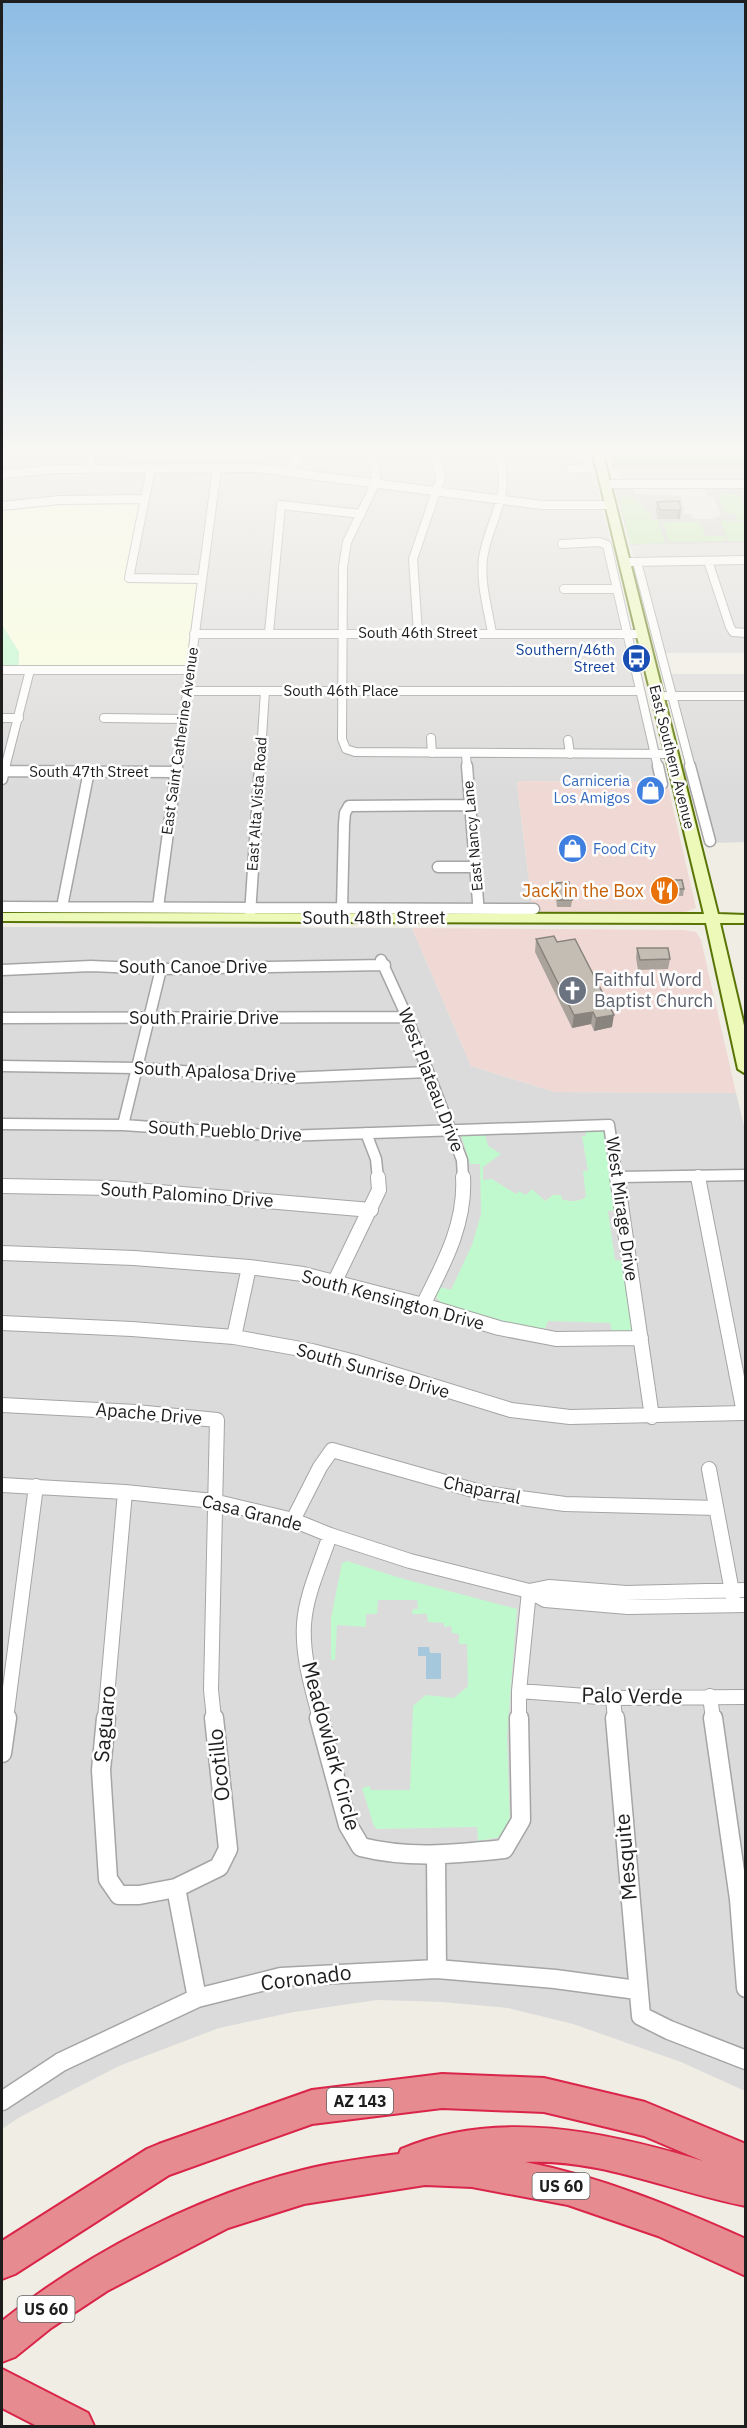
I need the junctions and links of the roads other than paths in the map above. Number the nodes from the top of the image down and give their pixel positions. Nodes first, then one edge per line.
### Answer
1 (131, 567) edge
2 (203, 567) edge
3 (275, 567) edge
4 (343, 567) edge
5 (414, 567) edge
6 (483, 567) edge
7 (611, 567) edge
8 (632, 567) edge
9 (633, 567) edge
10 (710, 567) edge
11 (201, 579) junction
12 (564, 589) dead end
13 (617, 589) junction
14 (269, 633) junction
15 (344, 633) junction
16 (418, 633) junction
17 (492, 633) junction
18 (627, 633) junction
19 (746, 633) edge
20 (194, 634) junction
21 (642, 634) junction
22 (2, 670) edge
23 (30, 670) junction
24 (189, 670) junction
25 (187, 691) junction
26 (265, 691) junction
27 (343, 691) junction
28 (495, 691) junction
29 (640, 691) junction
30 (657, 696) junction
31 (671, 696) junction
32 (746, 696) edge
33 (496, 704) dead end
34 (2, 718) edge
35 (19, 718) junction
36 (104, 718) dead end
37 (183, 719) junction
38 (430, 738) dead end
39 (568, 740) dead end
40 (432, 753) junction
41 (466, 754) junction
42 (570, 754) junction
43 (656, 754) junction
44 (672, 754) junction
45 (89, 771) junction
46 (176, 772) junction
47 (2, 774) edge
48 (662, 784) dead end
49 (470, 805) junction
50 (710, 842) dead end
51 (438, 867) dead end
52 (475, 867) junction
53 (2, 907) edge
54 (62, 907) junction
55 (158, 907) junction
56 (342, 908) junction
57 (534, 909) dead end
58 (250, 913) junction
59 (479, 913) junction
60 (2, 917) edge
61 (712, 919) junction
62 (746, 919) edge
63 (383, 962) joint
64 (161, 969) junction
65 (2, 970) edge
66 (407, 1017) junction
67 (2, 1018) edge
68 (149, 1018) junction
69 (2, 1066) edge
70 (137, 1068) junction
71 (746, 1069) edge
72 (428, 1072) junction
73 (2, 1124) edge
74 (123, 1125) junction
75 (449, 1129) junction
76 (366, 1133) junction
77 (743, 1175) edge
78 (618, 1177) junction
79 (698, 1177) junction
80 (2, 1186) edge
81 (371, 1210) junction
82 (2, 1253) edge
83 (249, 1267) junction
84 (335, 1281) junction
85 (423, 1305) junction
86 (2, 1323) edge
87 (234, 1337) junction
88 (641, 1338) junction
89 (2, 1405) edge
90 (652, 1417) junction
91 (708, 1469) dead end
92 (2, 1485) edge
93 (36, 1486) junction
94 (125, 1492) junction
95 (213, 1501) junction
96 (716, 1508) junction
97 (293, 1520) junction
98 (330, 1536) junction
99 (530, 1591) junction
100 (739, 1598) edge
101 (519, 1691) junction
102 (710, 1696) junction
103 (613, 1698) junction
104 (746, 1698) edge
105 (2, 1753) edge
106 (436, 1856) junction
107 (176, 1888) junction
108 (437, 1969) junction
109 (746, 1988) edge
110 (637, 1990) junction
111 (197, 1998) junction
112 (746, 2060) edge
113 (2, 2101) edge
114 (746, 2162) edge
115 (365, 2176) junction
116 (746, 2188) edge
117 (746, 2258) edge
118 (2, 2261) edge
119 (2, 2344) edge
120 (2, 2388) edge
121 (75, 2427) edge

1 - 11 street
2 - 11 street, East Saint Catherine Avenue
3 - 14 street
4 - 15 street
5 - 16 street
6 - 17 street
7 - 13 street, East Southern Avenue
8 - 21 main road, East Southern Avenue
9 - 31 street, East Southern Avenue
10 - 19 street
11 - 20 street, East Saint Catherine Avenue
12 - 13 street
13 - 18 street, East Southern Avenue
14 - 15 street, South 46th Street
14 - 20 street, South 46th Street
15 - 16 street, South 46th Street
15 - 27 street
16 - 17 street, South 46th Street
17 - 18 street, South 46th Street
18 - 21 street, South 46th Street
18 - 29 street, East Southern Avenue
20 - 24 street, East Saint Catherine Avenue
21 - 30 main road, East Southern Avenue
22 - 23 street
23 - 24 street
23 - 35 street
24 - 25 street, East Saint Catherine Avenue
25 - 26 street, South 46th Place
25 - 37 street, East Saint Catherine Avenue
26 - 27 street, South 46th Place
26 - 58 street, East Alta Vista Road
27 - 28 street, South 46th Place
27 - 40 street
28 - 29 street, South 46th Place
28 - 33 street
29 - 43 street, East Southern Avenue
30 - 31 street
30 - 44 main road, East Southern Avenue
31 - 32 street
31 - 50 street, East Southern Avenue
34 - 35 street
35 - 47 street
36 - 37 street
37 - 46 street, East Saint Catherine Avenue
38 - 40 street
39 - 42 street
40 - 41 street
41 - 42 street
41 - 49 street, East Nancy Lane
42 - 43 street
43 - 44 street
43 - 48 street, East Southern Avenue
44 - 61 main road, East Southern Avenue
45 - 46 street, South 47th Street
45 - 47 street, South 47th Street
45 - 54 street
46 - 55 street, East Saint Catherine Avenue
49 - 52 street, East Nancy Lane
49 - 56 street
51 - 52 street
52 - 59 street, East Nancy Lane
53 - 54 street, South 48th Street
54 - 55 street, South 48th Street
55 - 58 street, South 48th Street
56 - 58 street, South 48th Street
56 - 59 street, South 48th Street
57 - 59 street, South 48th Street
58 - 59 main road, South 48th Street
58 - 60 main road, South 48th Street
59 - 61 main road, South 48th Street
61 - 62 main road, South 48th Street
61 - 71 main road, East Southern Avenue
63 - 64 street, South Canoe Drive
63 - 66 street, West Plateau Drive
64 - 65 street, South Canoe Drive
64 - 68 street
66 - 68 street, South Prairie Drive
66 - 72 street, West Plateau Drive
67 - 68 street, South Prairie Drive
68 - 70 street
69 - 70 street, South Apalosa Drive
70 - 72 street, South Apalosa Drive
70 - 74 street
72 - 75 street, West Plateau Drive
73 - 74 street, South Pueblo Drive
74 - 76 street, South Pueblo Drive
75 - 76 street, South Pueblo Drive
75 - 78 street, West Mirage Drive
75 - 85 street, West Plateau Drive
76 - 81 street
77 - 79 street
78 - 79 street
78 - 88 street, West Mirage Drive
79 - 90 street, South Sunrise Drive
80 - 81 street, South Palomino Drive
81 - 84 street
82 - 83 street, South Kensington Drive
83 - 84 street, South Kensington Drive
83 - 87 street
84 - 85 street, South Kensington Drive
85 - 88 street, South Kensington Drive
86 - 87 street, South Sunrise Drive
87 - 90 street, South Sunrise Drive
88 - 90 street, West Mirage Drive
89 - 95 street, Apache Drive
91 - 96 street
92 - 93 street, Casa Grande
93 - 94 street, Casa Grande
93 - 105 street
94 - 95 street, Casa Grande
94 - 107 street, Saguaro
95 - 97 street, Casa Grande
95 - 107 street, Ocotillo
96 - 97 street, Chaparral
96 - 100 street
97 - 98 street, Casa Grande
98 - 99 street, Casa Grande
98 - 106 street, Meadowlark Circle
99 - 100 street, Casa Grande
99 - 101 street, Meadowlark Circle
101 - 103 street, Palo Verde
101 - 106 street, Meadowlark Circle
102 - 103 street, Palo Verde
102 - 104 street, Palo Verde
102 - 109 street
103 - 110 street, Mesquite
106 - 108 street
107 - 111 street
108 - 110 street, Coronado
108 - 111 street, Coronado
110 - 112 street, Mesquite
111 - 113 street, Coronado
114 - 118 highway, AZ 143
115 - 116 highway
115 - 117 highway, US 60
115 - 119 highway, US 60
120 - 121 highway

